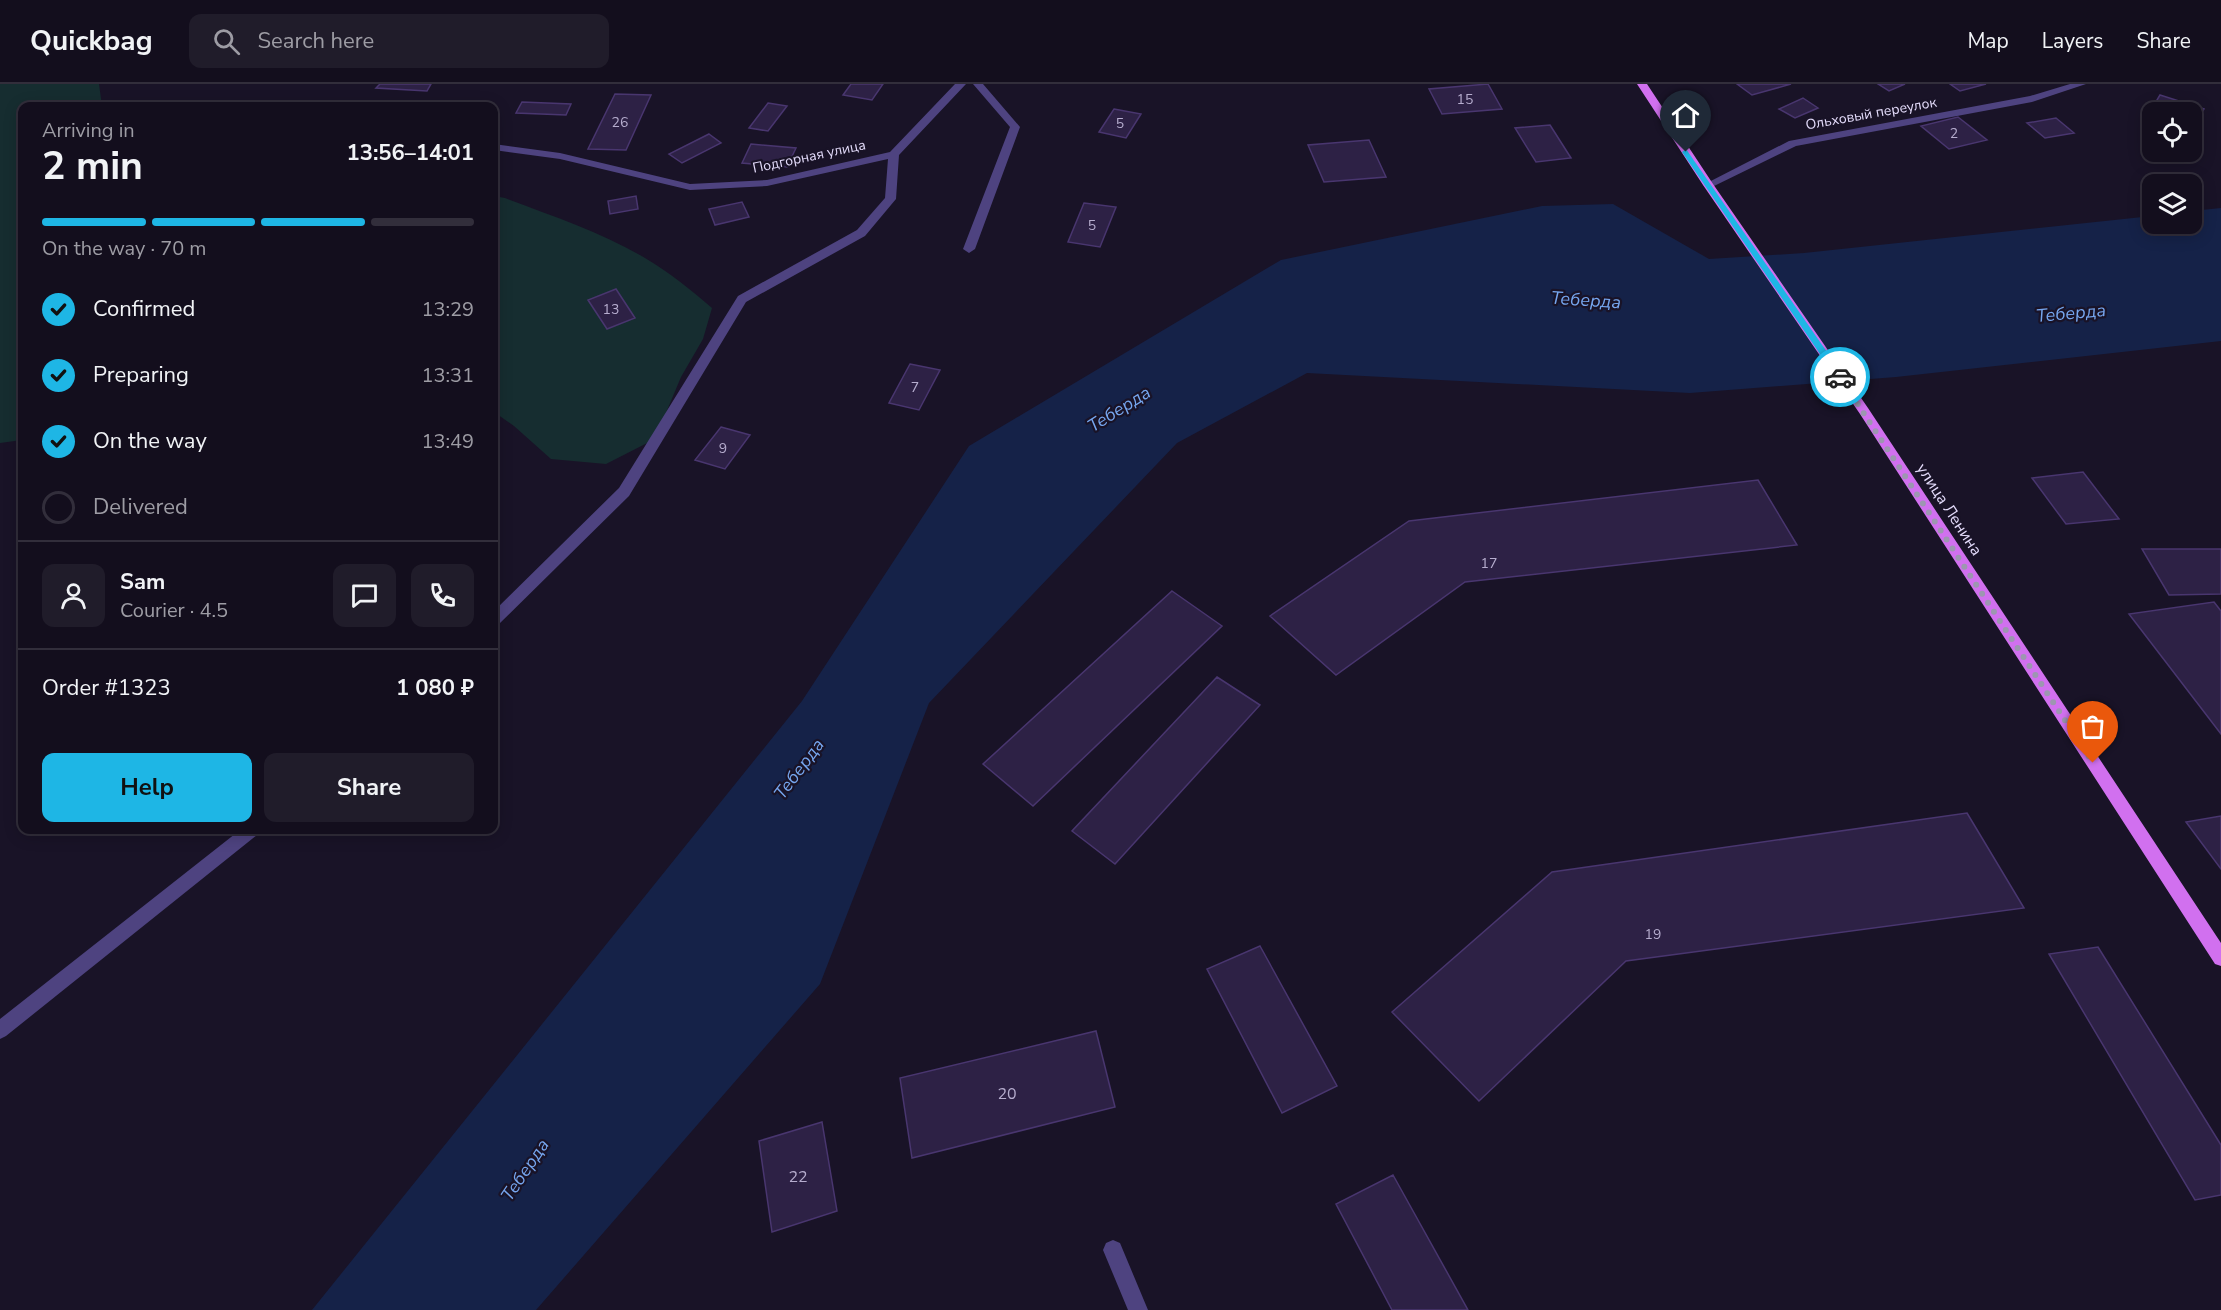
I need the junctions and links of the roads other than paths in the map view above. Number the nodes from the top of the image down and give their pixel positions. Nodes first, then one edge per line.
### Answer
1 (961, 84) edge
2 (978, 84) edge
3 (1642, 84) edge
4 (2081, 84) edge
5 (498, 148) edge
6 (894, 154) junction
7 (1708, 185) junction
8 (969, 249) dead end
9 (498, 616) edge
10 (246, 834) edge
11 (2221, 958) edge
12 (0, 1030) edge
13 (1113, 1250) dead end
14 (1138, 1310) edge

1 - 6 street
2 - 8 street
3 - 7 main road, улица Ленина
4 - 7 street, Ольховый переулок
5 - 6 street, Подгорная улица
6 - 9 street
7 - 11 main road, улица Ленина
10 - 12 street
13 - 14 street

